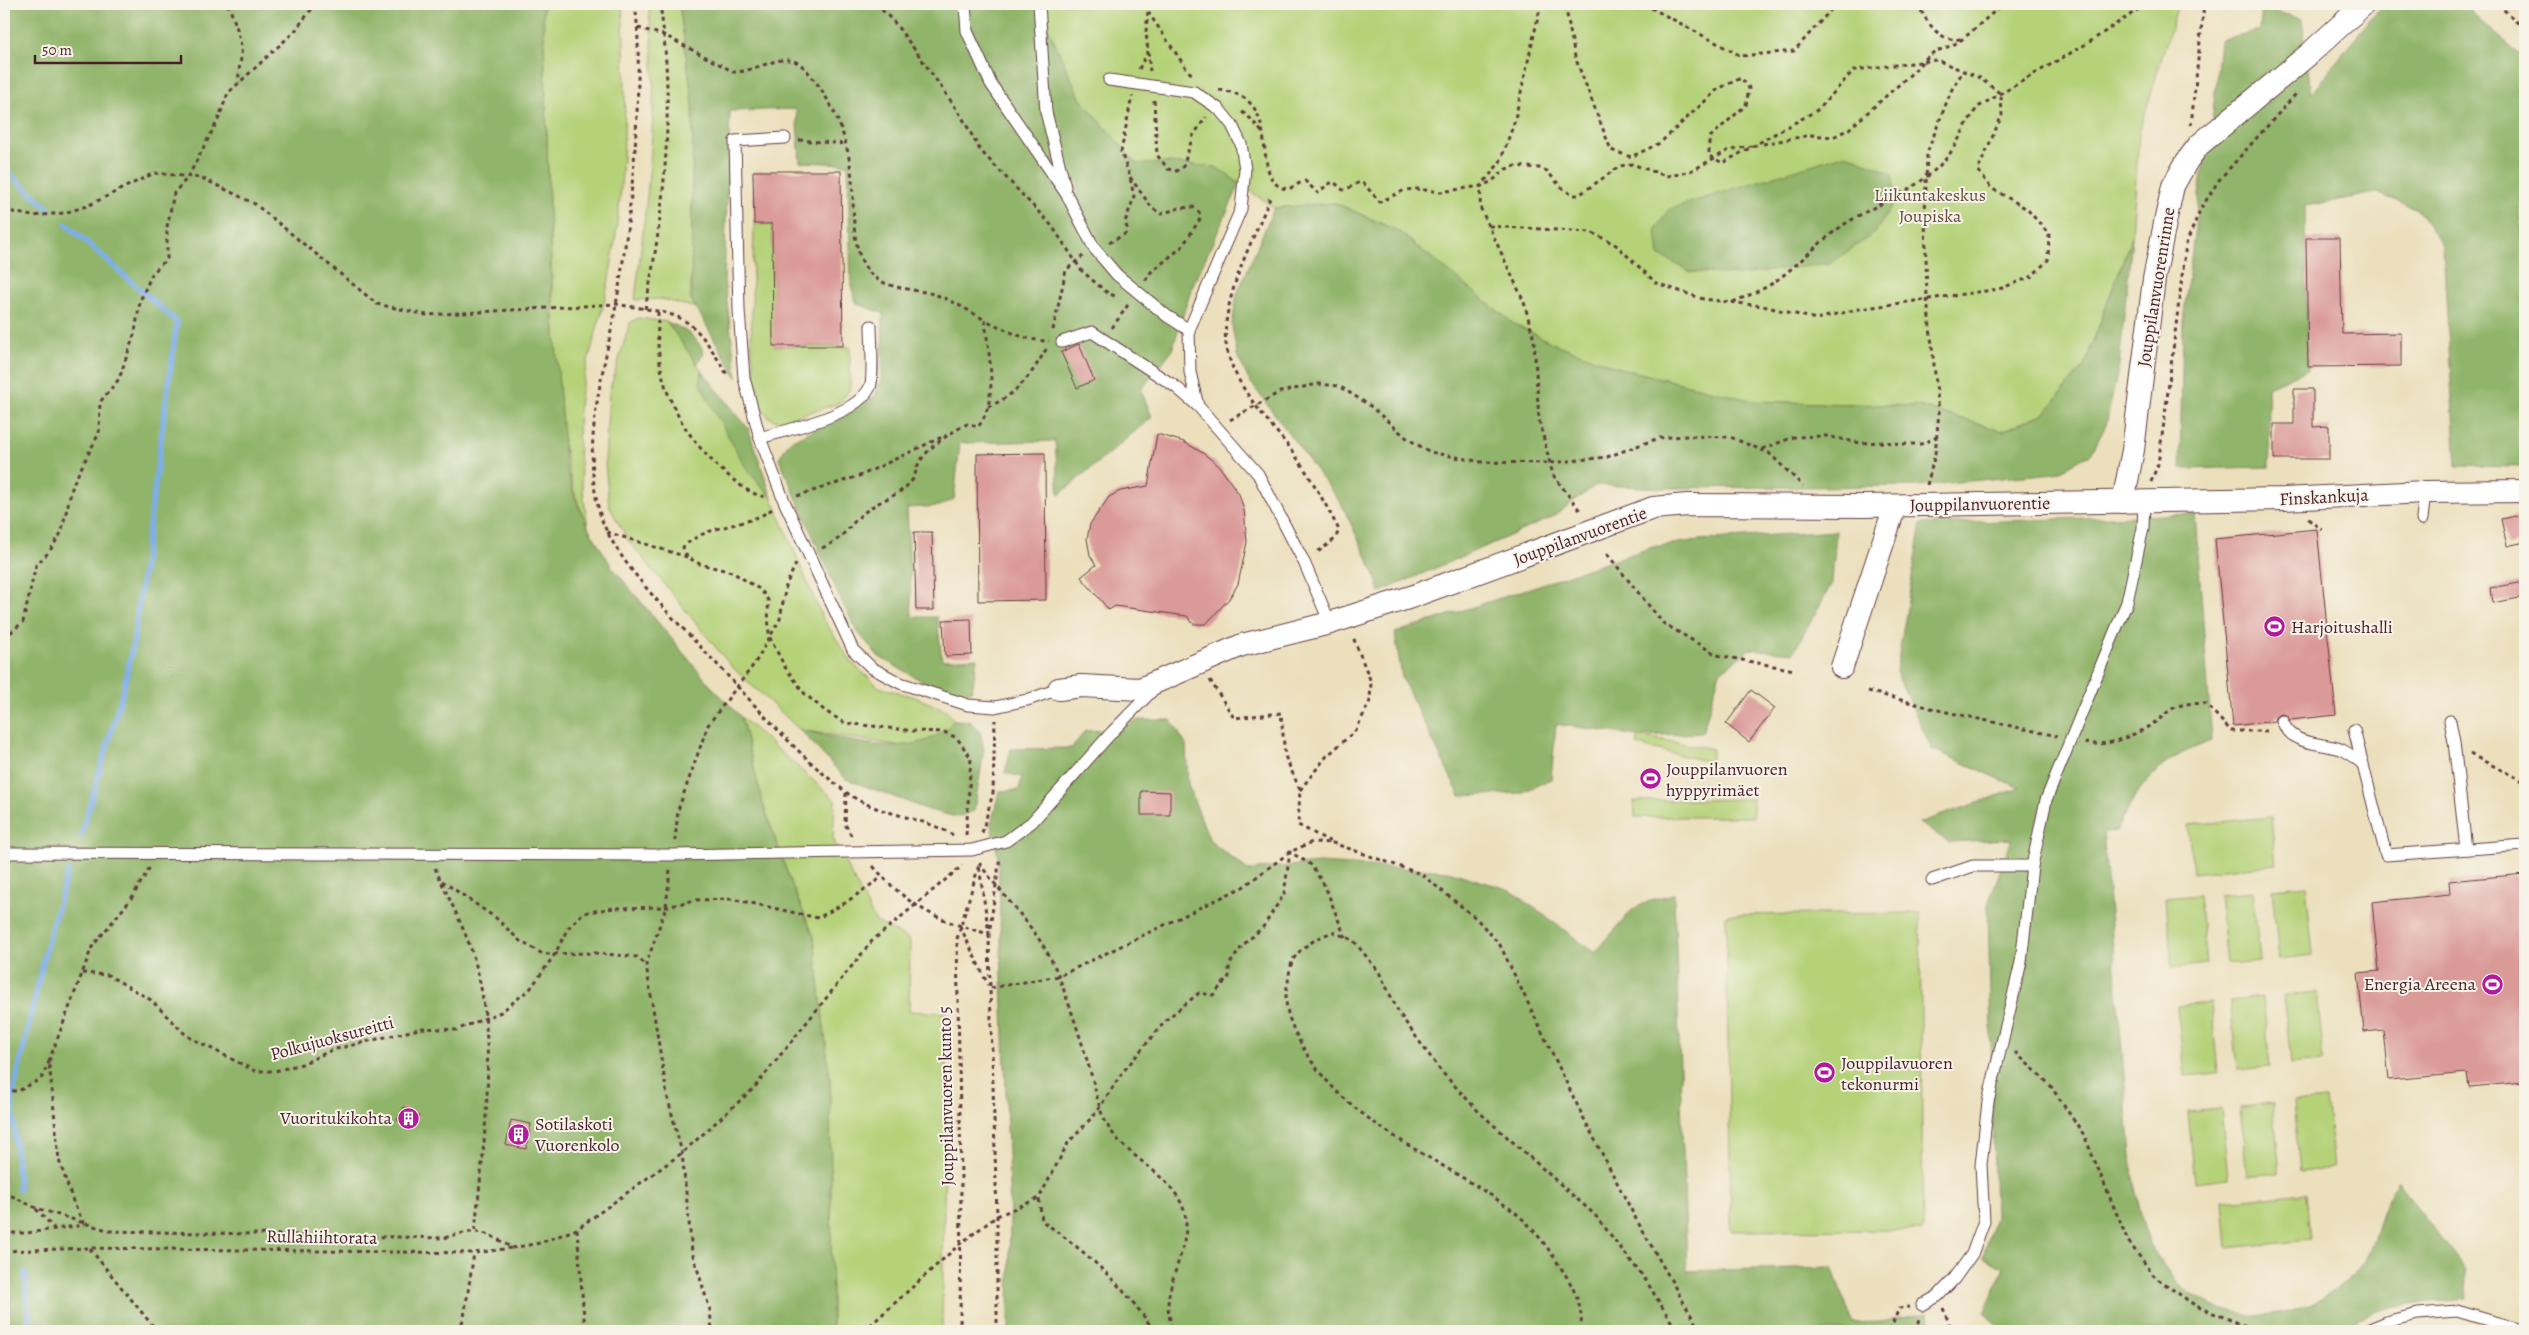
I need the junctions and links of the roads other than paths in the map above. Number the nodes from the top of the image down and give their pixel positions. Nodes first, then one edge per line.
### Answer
1 (965, 4) edge
2 (1038, 4) edge
3 (2359, 7) edge
4 (1109, 80) dead end
5 (785, 138) road end
6 (1069, 199) junction
7 (871, 326) dead end
8 (1189, 330) junction
9 (1056, 342) road end
10 (1198, 406) junction
11 (760, 438) junction
12 (2525, 491) edge
13 (2425, 492) junction
14 (2134, 502) junction
15 (1896, 506) junction
16 (2422, 519) dead end
17 (1340, 626) junction
18 (1842, 667) dead end
19 (1158, 680) junction
20 (1059, 690) joint
21 (2282, 721) dead end
22 (2450, 721) dead end
23 (2354, 730) dead end
24 (2363, 764) junction
25 (2525, 845) edge
26 (2466, 849) junction
27 (4, 853) edge
28 (2032, 866) junction
29 (1932, 880) dead end
30 (1922, 1305) dead end
31 (2366, 1331) edge
32 (2525, 1331) edge

1 - 6 lane
2 - 6 lane
3 - 14 street, Jouppilanvuorenrinne
4 - 8 lane
5 - 11 lane
6 - 8 lane
7 - 11 lane
8 - 10 lane
9 - 10 lane
10 - 17 lane
11 - 20 lane
12 - 13 street, Finskankuja
13 - 14 street, Finskankuja
13 - 16 lane
14 - 15 street, Jouppilanvuorentie
14 - 28 lane
15 - 17 street, Jouppilanvuorentie
15 - 18 street
17 - 19 street, Jouppilanvuorentie
19 - 20 street, Jouppilanvuorentie
19 - 27 lane
21 - 24 lane
22 - 26 lane
23 - 24 lane
24 - 26 lane
25 - 26 lane
28 - 29 lane
28 - 30 lane
31 - 32 lane

